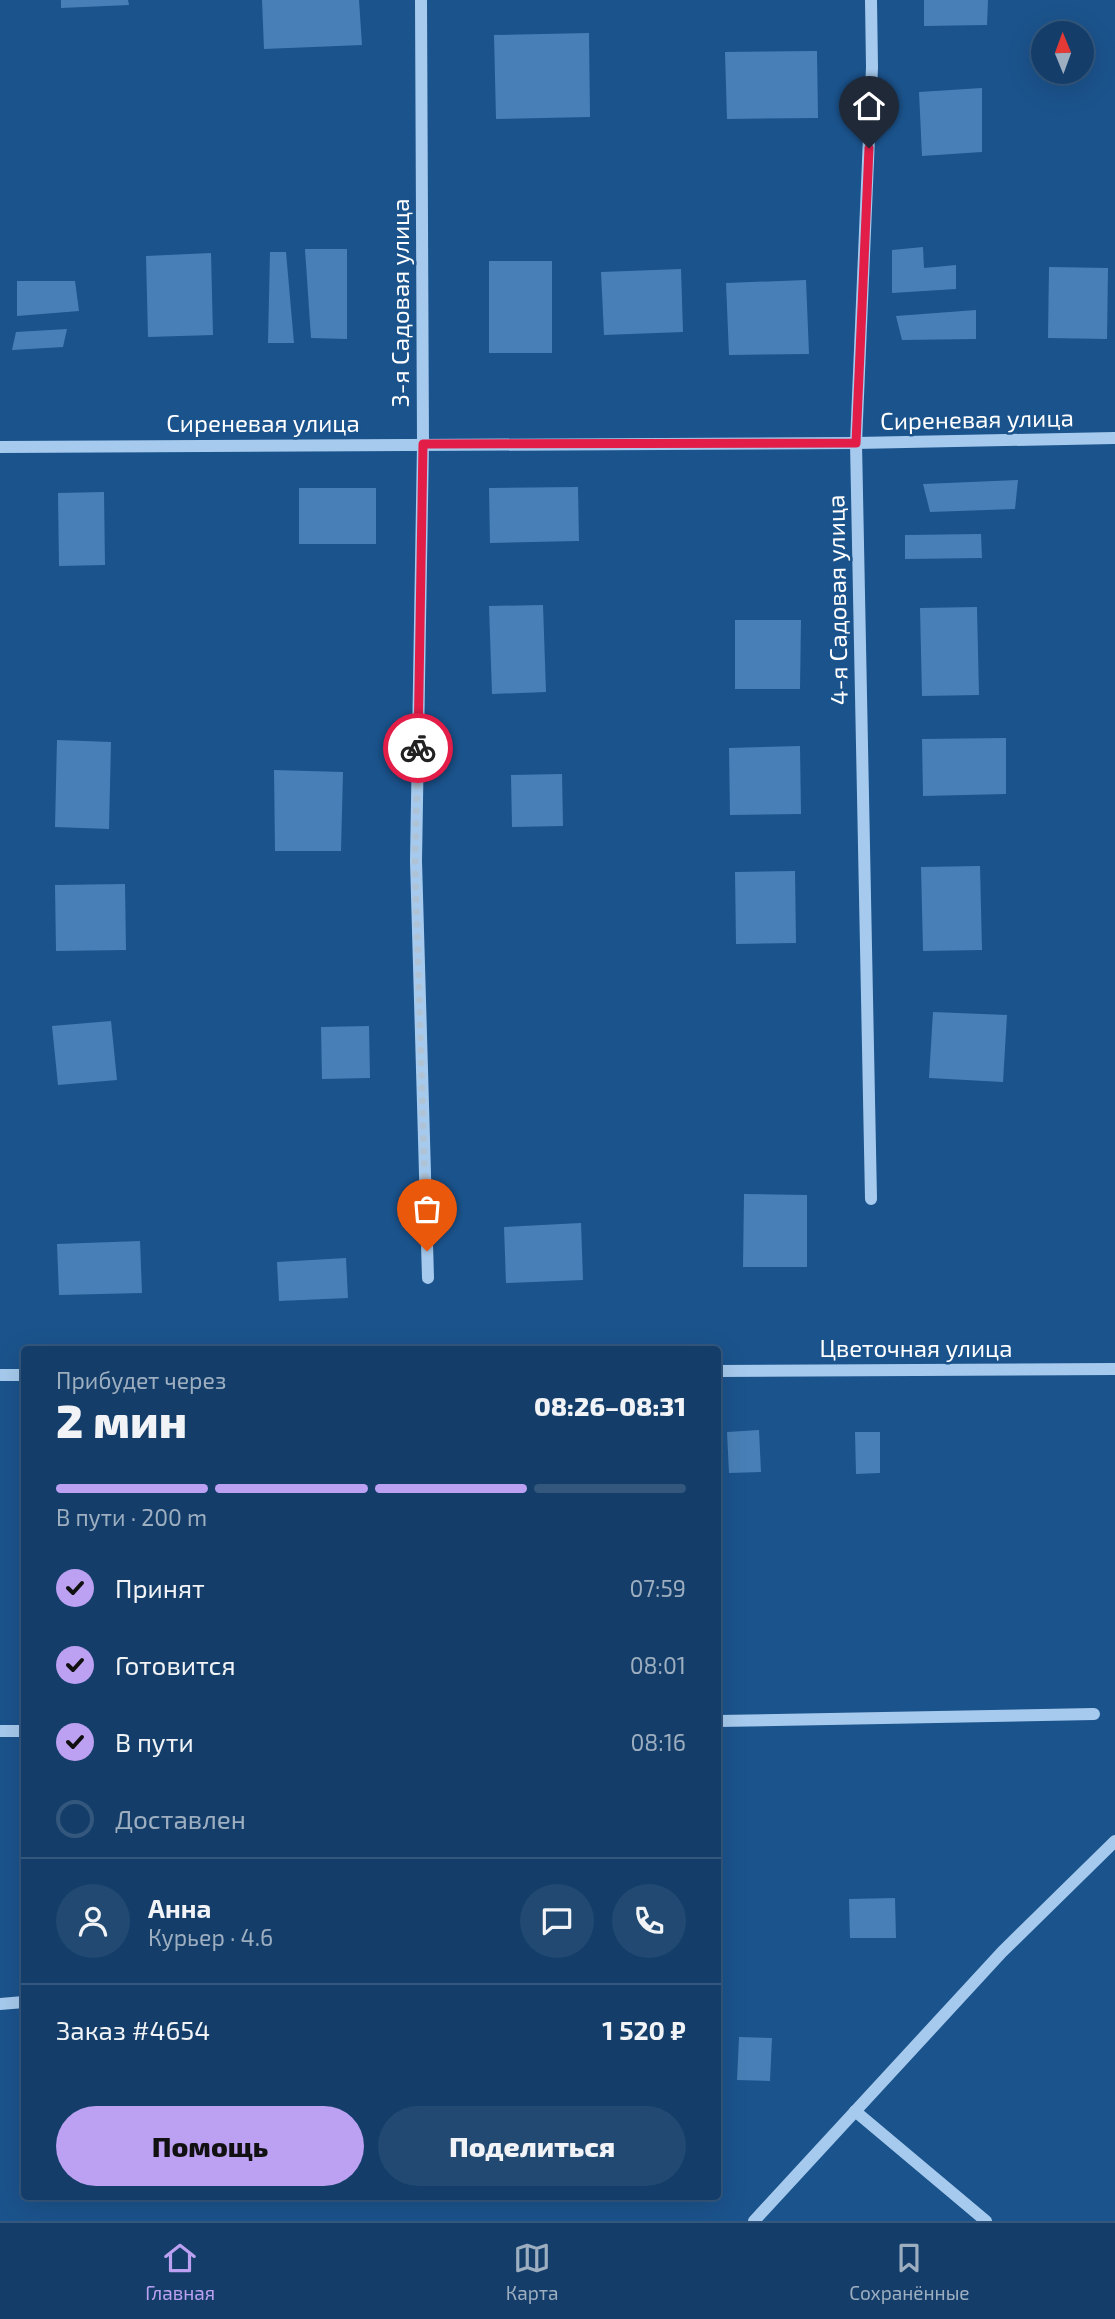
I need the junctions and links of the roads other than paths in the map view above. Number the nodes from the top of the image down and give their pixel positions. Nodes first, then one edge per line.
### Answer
1 (421, 0) edge
2 (872, 0) edge
3 (1115, 438) edge
4 (856, 443) junction
5 (423, 444) junction
6 (0, 447) edge
7 (871, 1199) dead end
8 (428, 1278) dead end
9 (1115, 1368) edge
10 (721, 1371) edge
11 (0, 1375) edge
12 (21, 1375) edge
13 (1094, 1714) dead end
14 (721, 1721) edge
15 (0, 1731) edge
16 (21, 1731) edge
17 (1115, 1841) edge
18 (21, 2002) edge
19 (0, 2004) edge
20 (855, 2111) junction
21 (754, 2221) edge
22 (986, 2221) edge

1 - 5 street, 3-я Садовая улица
2 - 4 street, 4-я Садовая улица
3 - 4 street, Сиреневая улица
4 - 5 street, Сиреневая улица
4 - 7 street, 4-я Садовая улица
5 - 6 street, Сиреневая улица
5 - 8 street, 3-я Садовая улица
9 - 10 street, Цветочная улица
11 - 12 street
13 - 14 street
15 - 16 street
17 - 20 street
18 - 19 street
20 - 21 street
20 - 22 street

